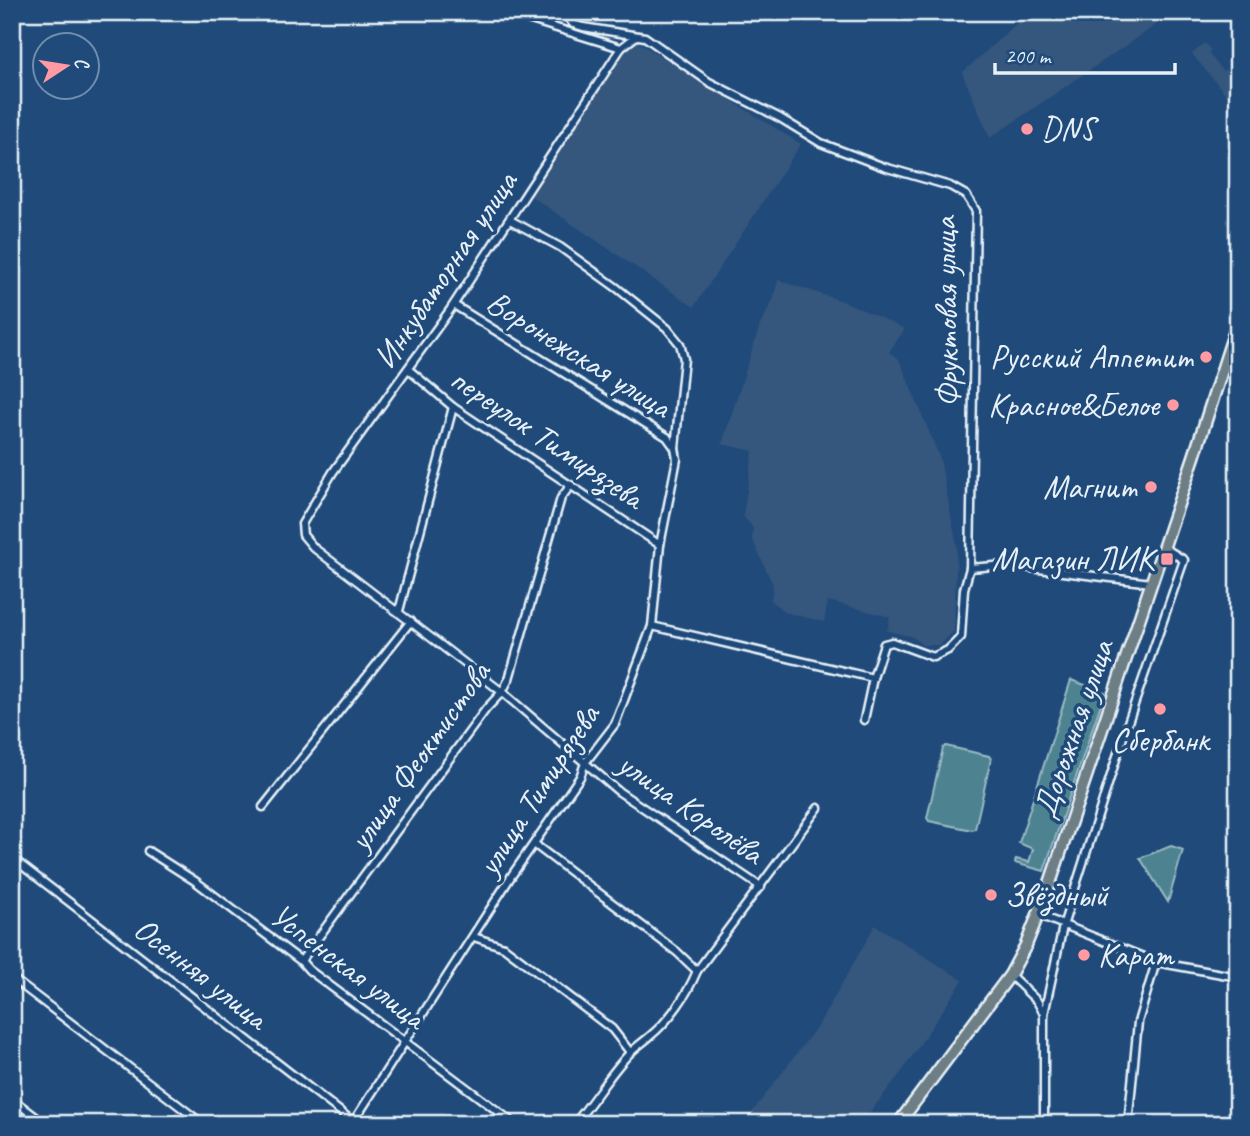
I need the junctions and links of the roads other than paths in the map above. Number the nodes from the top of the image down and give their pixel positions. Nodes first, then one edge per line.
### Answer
1 (505, 12) edge
2 (564, 13) edge
3 (635, 37) junction
4 (621, 48) junction
5 (510, 220) junction
6 (454, 305) junction
7 (1238, 321) edge
8 (408, 369) junction
9 (453, 407) junction
10 (675, 449) junction
11 (571, 485) junction
12 (303, 535) joint
13 (660, 545) junction
14 (1163, 547) junction
15 (970, 568) junction
16 (1151, 583) junction
17 (398, 611) junction
18 (411, 621) junction
19 (652, 626) junction
20 (873, 678) junction
21 (502, 692) junction
22 (864, 720) dead end
23 (585, 763) junction
24 (263, 807) dead end
25 (818, 808) dead end
26 (534, 844) junction
27 (148, 851) dead end
28 (16, 861) dead end
29 (761, 887) junction
30 (1039, 915) junction
31 (1063, 926) junction
32 (474, 937) junction
33 (301, 961) junction
34 (1156, 962) junction
35 (697, 971) junction
36 (1010, 975) junction
37 (1238, 977) edge
38 (12, 978) edge
39 (1044, 1014) junction
40 (407, 1041) junction
41 (630, 1052) junction
42 (12, 1099) edge
43 (354, 1123) edge
44 (45, 1124) edge
45 (203, 1124) edge
46 (515, 1124) edge
47 (574, 1124) edge
48 (898, 1124) edge
49 (1044, 1124) edge
50 (1128, 1124) edge

1 - 4 street
2 - 3 street, Фруктовая улица
3 - 4 street, Инкубаторная улица
3 - 15 street, Фруктовая улица
4 - 5 street, Инкубаторная улица
5 - 6 street, Инкубаторная улица
5 - 10 street, улица Тимирязева
6 - 8 street, Инкубаторная улица
6 - 10 street, Воронежская улица
7 - 14 main road, Дорожная улица
8 - 9 street, переулок Тимирязева
8 - 12 street, Инкубаторная улица
9 - 11 street, переулок Тимирязева
9 - 17 street
10 - 13 street, улица Тимирязева
11 - 13 street, переулок Тимирязева
11 - 21 street, улица Феоктистова
12 - 17 street, улица Королёва
13 - 19 street, улица Тимирязева
14 - 16 main road, Дорожная улица
14 - 31 street
15 - 16 street
15 - 20 street
16 - 30 main road, Дорожная улица
17 - 18 street, улица Королёва
18 - 21 street, улица Королёва
18 - 24 street
19 - 20 street
19 - 23 street, улица Тимирязева
20 - 22 street
21 - 23 street, улица Королёва
21 - 33 street, улица Феоктистова
23 - 26 street, улица Тимирязева
23 - 29 street, улица Королёва
25 - 29 street
26 - 32 street, улица Тимирязева
26 - 35 street
27 - 33 street, Успенская улица
28 - 43 street, Осенняя улица
29 - 35 street
30 - 31 street
30 - 36 main road, Дорожная улица
31 - 34 street
31 - 39 street
32 - 40 street, улица Тимирязева
32 - 41 street
33 - 40 street, Успенская улица
34 - 37 street
34 - 50 street
35 - 41 street
36 - 39 street
36 - 48 main road, Дорожная улица
38 - 45 street
39 - 49 street
40 - 43 street, улица Тимирязева
40 - 46 street, Успенская улица
41 - 47 street
42 - 44 street

